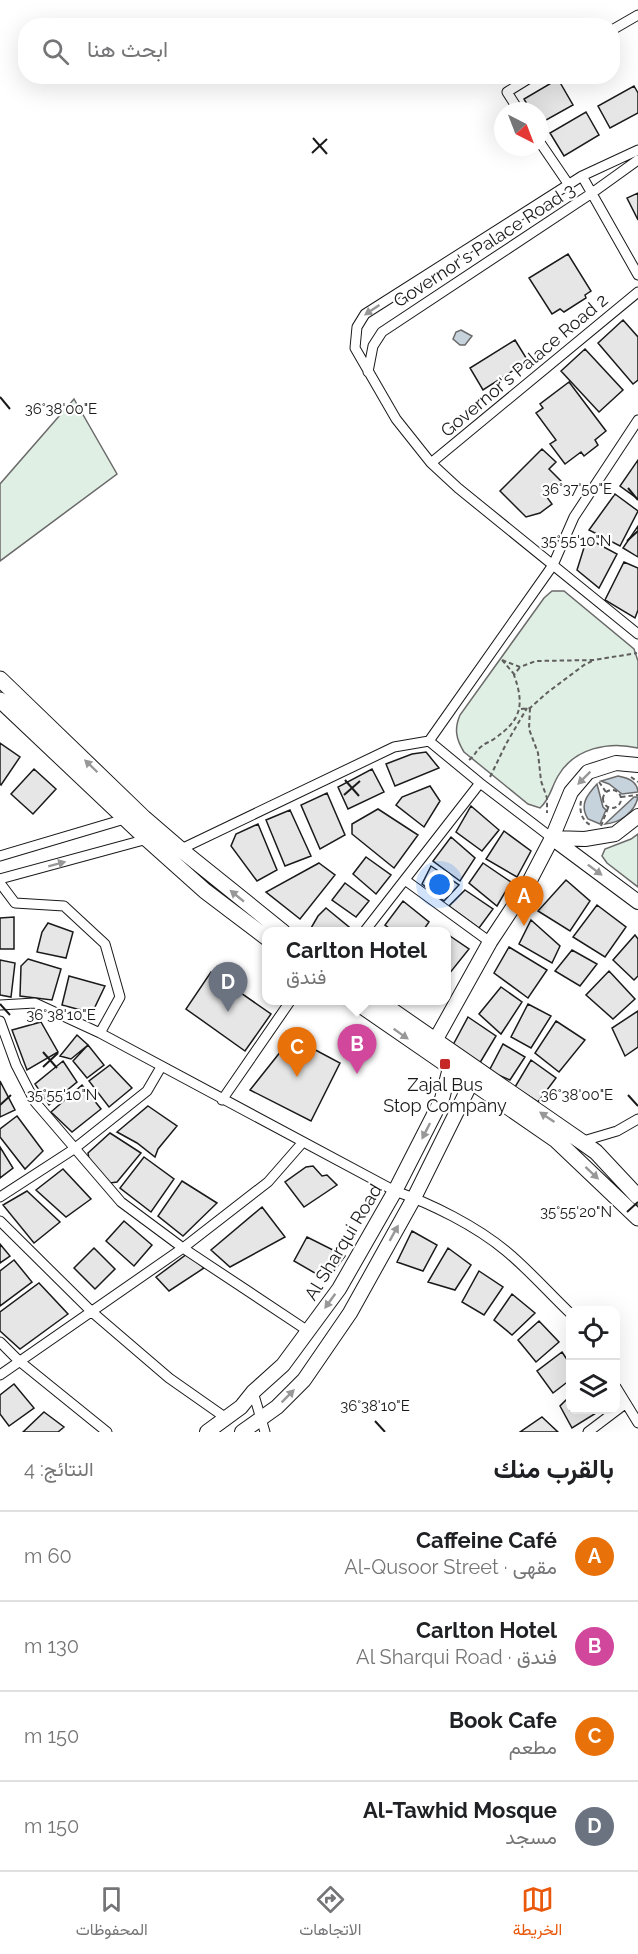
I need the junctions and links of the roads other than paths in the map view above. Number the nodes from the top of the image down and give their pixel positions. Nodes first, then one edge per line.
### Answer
1 (638, 15) edge
2 (620, 25) edge
3 (520, 84) edge
4 (513, 102) edge
5 (638, 150) edge
6 (548, 154) edge
7 (638, 160) edge
8 (582, 177) junction
9 (569, 185) junction
10 (592, 193) junction
11 (638, 275) edge
12 (638, 292) edge
13 (368, 372) junction
14 (638, 420) edge
15 (432, 464) junction
16 (553, 565) junction
17 (638, 634) edge
18 (0, 679) edge
19 (0, 700) edge
20 (429, 741) junction
21 (638, 765) edge
22 (480, 783) junction
23 (131, 815) junction
24 (638, 816) edge
25 (154, 836) junction
26 (552, 838) junction
27 (174, 853) junction
28 (0, 856) edge
29 (405, 880) junction
30 (0, 881) edge
31 (638, 902) edge
32 (276, 927) edge
33 (368, 927) edge
34 (262, 934) edge
35 (490, 942) junction
36 (0, 1005) edge
37 (288, 1005) edge
38 (359, 1005) edge
39 (385, 1005) edge
40 (0, 1022) edge
41 (100, 1033) junction
42 (436, 1039) junction
43 (467, 1063) junction
44 (161, 1067) junction
45 (450, 1068) junction
46 (471, 1083) junction
47 (222, 1100) junction
48 (638, 1119) edge
49 (556, 1140) junction
50 (303, 1142) junction
51 (582, 1142) junction
52 (74, 1149) junction
53 (395, 1191) junction
54 (0, 1197) edge
55 (638, 1197) edge
56 (414, 1198) junction
57 (638, 1218) edge
58 (0, 1221) edge
59 (183, 1248) junction
60 (566, 1309) edge
61 (92, 1312) junction
62 (308, 1332) junction
63 (0, 1342) edge
64 (18, 1360) junction
65 (0, 1375) edge
66 (253, 1392) junction
67 (620, 1396) edge
68 (625, 1404) junction
69 (226, 1418) junction
70 (638, 1423) edge
71 (262, 1426) edge
72 (107, 1432) edge
73 (207, 1432) edge
74 (242, 1432) edge
75 (588, 1432) edge

1 - 2 street
3 - 4 street
5 - 8 street
6 - 9 street
7 - 10 street, Governor's Palace Road 3
8 - 9 street
8 - 10 street
9 -> 13 street
10 - 11 street
10 - 13 street, Governor's Palace Road 3
12 - 15 street, Governor's Palace Road 2
13 - 15 street
14 - 16 street
15 - 16 street
16 - 17 street
16 - 20 street
23 -> 18 main road
19 - 23 main road
20 - 22 street
20 - 27 street
21 -> 26 street
22 - 26 street
22 - 29 street
23 - 25 main road
23 - 28 street
24 - 26 street
25 - 27 main road
30 -> 25 street
26 -> 31 street
26 - 35 street
32 -> 27 main road
27 - 34 main road
29 - 33 street
29 - 35 street
30 - 41 street
35 - 42 street
36 - 41 street
37 - 47 street
38 -> 45 main road
39 - 42 main road
40 - 52 street
41 - 44 street
42 - 43 main road
42 - 45 street
43 - 46 street
51 -> 43 main road
44 - 47 street
44 - 52 street
45 - 46 main road
45 -> 53 street, Al Sharqui Road
46 - 49 main road
46 - 56 street
47 - 50 street
48 - 51 street
49 - 51 street
49 -> 57 main road
50 - 53 street
50 - 59 street
51 - 55 main road
52 - 54 street
52 - 59 street
53 - 56 street
53 -> 62 street, Al Sharqui Road
56 - 60 street
71 -> 56 street
58 - 61 street
59 - 61 street
59 - 62 street
61 - 64 street
61 - 69 street
62 - 66 street, Al Sharqui Road
63 - 64 street
64 - 65 street
64 - 72 street
66 - 69 street, Al Sharqui Road
66 - 71 street
67 - 68 street
68 - 70 street
68 - 75 street
69 - 73 street, Al Sharqui Road
71 - 74 street

